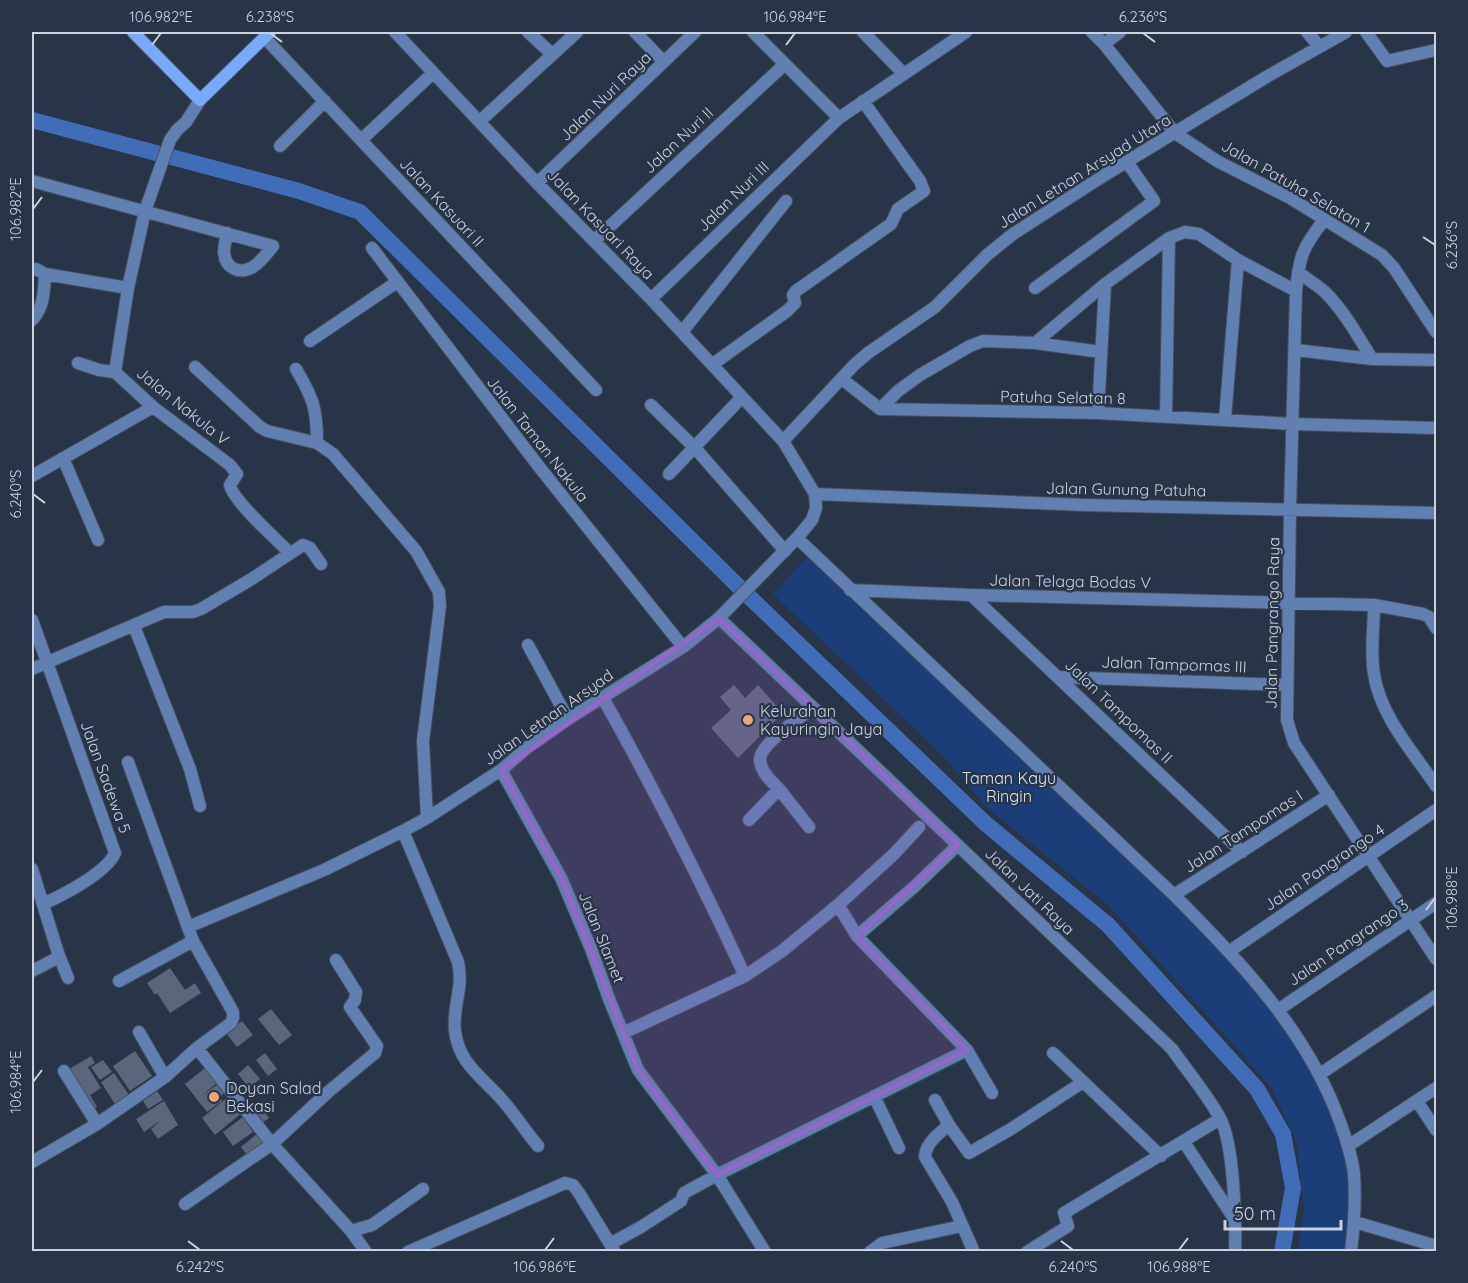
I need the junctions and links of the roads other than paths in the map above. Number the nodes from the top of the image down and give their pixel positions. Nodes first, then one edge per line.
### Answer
1 (133, 32) edge
2 (395, 32) edge
3 (528, 32) edge
4 (577, 32) edge
5 (635, 32) edge
6 (694, 32) edge
7 (753, 32) edge
8 (863, 32) edge
9 (966, 32) edge
10 (1092, 32) edge
11 (1120, 32) edge
12 (1307, 32) edge
13 (1346, 32) edge
14 (1366, 32) edge
15 (267, 34) edge
16 (1104, 45) junction
17 (1320, 46) junction
18 (1437, 50) edge
19 (552, 54) junction
20 (664, 62) junction
21 (785, 64) junction
22 (433, 73) junction
23 (903, 73) junction
24 (200, 100) junction
25 (325, 101) junction
26 (863, 101) junction
27 (839, 118) junction
28 (480, 121) junction
29 (1175, 133) junction
30 (361, 140) junction
31 (280, 146) dead end
32 (1127, 162) junction
33 (32, 181) edge
34 (537, 183) junction
35 (786, 201) dead end
36 (145, 211) junction
37 (1324, 220) junction
38 (227, 233) junction
39 (1169, 238) junction
40 (594, 241) junction
41 (372, 248) dead end
42 (1238, 260) junction
43 (32, 270) edge
44 (1298, 272) junction
45 (45, 274) junction
46 (397, 282) junction
47 (1105, 284) junction
48 (128, 288) junction
49 (1035, 288) dead end
50 (1296, 291) junction
51 (651, 299) junction
52 (32, 320) edge
53 (682, 332) junction
54 (1437, 333) edge
55 (310, 341) dead end
56 (1035, 343) junction
57 (1296, 350) junction
58 (1101, 352) junction
59 (1372, 359) junction
60 (1437, 360) edge
61 (78, 363) dead end
62 (713, 364) junction
63 (195, 367) dead end
64 (296, 369) dead end
65 (115, 372) junction
66 (842, 379) junction
67 (596, 390) dead end
68 (742, 397) junction
69 (651, 405) dead end
70 (153, 407) junction
71 (880, 409) junction
72 (1098, 413) junction
73 (1166, 417) junction
74 (1225, 419) junction
75 (1293, 424) junction
76 (1437, 428) edge
77 (783, 441) junction
78 (317, 443) junction
79 (695, 448) junction
80 (63, 458) junction
81 (669, 474) dead end
82 (32, 476) edge
83 (815, 494) junction
84 (1290, 509) junction
85 (1437, 513) edge
86 (797, 538) junction
87 (98, 540) dead end
88 (785, 551) junction
89 (290, 553) junction
90 (321, 564) dead end
91 (850, 590) junction
92 (971, 596) junction
93 (1290, 603) junction
94 (1374, 605) junction
95 (718, 618) junction
96 (32, 620) edge
97 (134, 626) junction
98 (1437, 628) edge
99 (528, 645) dead end
100 (683, 647) junction
101 (47, 662) junction
102 (32, 669) edge
103 (1059, 677) junction
104 (1287, 685) junction
105 (603, 698) junction
106 (813, 708) junction
107 (568, 719) junction
108 (128, 762) dead end
109 (501, 770) junction
110 (1437, 786) edge
111 (778, 789) junction
112 (1329, 795) junction
113 (200, 807) dead end
114 (1437, 810) edge
115 (427, 818) junction
116 (749, 820) dead end
117 (809, 827) dead end
118 (919, 827) dead end
119 (403, 831) junction
120 (958, 845) junction
121 (1242, 852) junction
122 (1369, 856) junction
123 (32, 869) edge
124 (34, 883) edge
125 (1174, 895) junction
126 (1437, 903) edge
127 (43, 904) junction
128 (838, 905) junction
129 (1411, 920) junction
130 (188, 927) junction
131 (856, 936) junction
132 (193, 941) junction
133 (1230, 951) junction
134 (59, 957) junction
135 (1437, 959) edge
136 (336, 960) dead end
137 (32, 971) edge
138 (745, 976) junction
139 (68, 978) dead end
140 (119, 981) dead end
141 (1437, 996) edge
142 (1278, 1010) junction
143 (139, 1032) dead end
144 (623, 1033) junction
145 (197, 1048) junction
146 (967, 1050) junction
147 (1053, 1053) dead end
148 (64, 1071) dead end
149 (1320, 1074) junction
150 (165, 1077) junction
151 (1083, 1082) junction
152 (1437, 1088) edge
153 (992, 1092) dead end
154 (874, 1096) junction
155 (935, 1100) dead end
156 (1417, 1101) junction
157 (1220, 1119) junction
158 (97, 1124) junction
159 (949, 1125) junction
160 (1437, 1130) edge
161 (1184, 1142) junction
162 (272, 1144) junction
163 (538, 1146) dead end
164 (1348, 1146) junction
165 (899, 1148) dead end
166 (1161, 1156) junction
167 (32, 1161) edge
168 (717, 1175) junction
169 (423, 1189) dead end
170 (185, 1204) dead end
171 (1234, 1218) junction
172 (1355, 1222) junction
173 (962, 1226) junction
174 (351, 1231) junction
175 (1436, 1246) edge
176 (611, 1249) edge
177 (366, 1251) edge
178 (408, 1251) edge
179 (765, 1251) edge
180 (870, 1251) edge
181 (974, 1251) edge
182 (1027, 1251) edge
183 (1235, 1251) edge
184 (1351, 1251) edge
185 (1436, 1251) edge

1 - 24 street
2 - 22 street, Jalan Kasuari Raya
3 - 19 street
4 - 19 street
5 - 20 street
6 - 20 street, Jalan Nuri Raya
7 - 21 street
8 - 23 street
9 - 23 street, Jalan Nuri III
10 - 16 street, Jalan Patuha Selatan 1
11 - 16 street
12 - 17 street
13 - 17 street, Jalan Letnan Arsyad Utara
14 - 18 street
15 - 24 street
15 - 25 street, Jalan Kasuari II
16 - 29 street, Jalan Patuha Selatan 1
17 - 29 street, Jalan Letnan Arsyad Utara
19 - 28 street
20 - 34 street, Jalan Nuri Raya
21 - 27 street
21 - 40 street, Jalan Nuri II
22 - 28 street, Jalan Kasuari Raya
22 - 30 street
23 - 26 street, Jalan Nuri III
24 - 36 street, Jalan Nakula V
25 - 30 street, Jalan Kasuari II
25 - 31 street
26 - 27 street, Jalan Nuri III
26 - 62 street
27 - 51 street, Jalan Nuri III
28 - 34 street, Jalan Kasuari Raya
29 - 32 street, Jalan Letnan Arsyad Utara
29 - 37 street, Jalan Patuha Selatan 1
30 - 67 street, Jalan Kasuari II
32 - 49 street
32 - 66 street, Jalan Letnan Arsyad Utara
33 - 36 street
34 - 40 street, Jalan Kasuari Raya
35 - 53 street
36 - 38 street
36 - 48 street, Jalan Nakula V
37 - 44 street, Jalan Pangrango Raya
37 - 54 street, Jalan Patuha Selatan 1
38 - 38 street
39 - 42 street
39 - 47 street
39 - 73 street
40 - 51 street, Jalan Kasuari Raya
41 - 46 street, Jalan Taman Nakula
42 - 50 street
42 - 74 street
43 - 45 street
44 - 50 street, Jalan Pangrango Raya
44 - 59 street
45 - 48 street
45 - 52 street
46 - 55 street
46 - 100 street, Jalan Taman Nakula
47 - 56 street
47 - 58 street
48 - 65 street, Jalan Nakula V
50 - 57 street, Jalan Pangrango Raya
51 - 53 street, Jalan Kasuari Raya
53 - 62 street, Jalan Kasuari Raya
56 - 58 street
56 - 71 street
57 - 59 street
57 - 75 street, Jalan Pangrango Raya
58 - 72 street
59 - 60 street
61 - 65 street
62 - 68 street, Jalan Kasuari Raya
63 - 78 street
64 - 78 street
65 - 70 street, Jalan Nakula V
66 - 71 street
66 - 77 street, Jalan Letnan Arsyad Utara
68 - 77 street, Jalan Kasuari Raya
68 - 79 street
69 - 79 street
70 - 80 street
70 - 89 street, Jalan Nakula V
71 - 72 street, Patuha Selatan 8
72 - 73 street, Patuha Selatan 8
73 - 74 street, Patuha Selatan 8
74 - 75 street, Patuha Selatan 8
75 - 76 street, Patuha Selatan 8
75 - 84 street, Jalan Pangrango Raya
77 - 83 street
78 - 115 street
79 - 81 street
79 - 88 street
80 - 82 street
80 - 87 street
83 - 84 street, Jalan Gunung Patuha
83 - 86 street, Jalan Letnan Arsyad
84 - 85 street, Jalan Gunung Patuha
84 - 93 street, Jalan Pangrango Raya
86 - 88 street, Jalan Letnan Arsyad
86 - 91 street
88 - 95 street, Jalan Letnan Arsyad
89 - 90 street
89 - 97 street
91 - 92 street, Jalan Telaga Bodas V
91 - 125 street
92 - 93 street, Jalan Telaga Bodas V
92 - 103 street, Jalan Tampomas II
93 - 94 street, Jalan Telaga Bodas V
93 - 104 street, Jalan Pangrango Raya
94 - 98 street, Jalan Telaga Bodas V
94 - 110 street
95 - 100 street, Jalan Letnan Arsyad
95 - 106 street, Jalan Jati Raya
96 - 101 street
97 - 101 street
97 - 113 street
99 - 107 street
100 - 105 street, Jalan Letnan Arsyad
101 - 102 street
101 - 127 street, Jalan Sadewa 5
103 - 104 street, Jalan Tampomas III
103 - 121 street, Jalan Tampomas II
104 - 112 street, Jalan Pangrango Raya
105 - 107 street, Jalan Letnan Arsyad
105 - 138 street
106 - 111 street
106 - 120 street, Jalan Jati Raya
107 - 109 street, Jalan Letnan Arsyad
108 - 130 street
109 - 115 street, Jalan Letnan Arsyad
109 - 144 street, Jalan Slamet
111 - 116 street
111 - 117 street
112 - 121 street, Jalan Tampomas I
112 - 122 street, Jalan Pangrango Raya
114 - 122 street, Jalan Pangrango 4
115 - 119 street, Jalan Letnan Arsyad
118 - 128 street
119 - 130 street, Jalan Letnan Arsyad
119 - 163 street
120 - 131 street
120 - 157 street, Jalan Jati Raya
121 - 125 street, Jalan Tampomas I
122 - 129 street, Jalan Pangrango Raya
122 - 133 street, Jalan Pangrango 4
123 - 124 street
124 - 127 street
125 - 133 street
126 - 129 street, Jalan Pangrango 3
127 - 134 street
128 - 131 street
128 - 138 street
129 - 135 street, Jalan Pangrango Raya
129 - 142 street, Jalan Pangrango 3
130 - 132 street
131 - 146 street
132 - 140 street
132 - 145 street
133 - 142 street
134 - 137 street
134 - 139 street
136 - 162 street
138 - 144 street
141 - 149 street
142 - 149 street
143 - 150 street
144 - 168 street, Jalan Slamet
145 - 150 street
145 - 162 street
146 - 153 street
146 - 154 street
147 - 151 street
148 - 158 street
149 - 164 street
150 - 158 street
151 - 159 street
151 - 166 street
152 - 156 street
154 - 165 street
154 - 168 street
155 - 159 street
156 - 160 street
156 - 164 street
157 - 161 street
157 - 171 street, Jalan Jati Raya
158 - 167 street
159 - 173 street
161 - 166 street
161 - 171 street
162 - 170 street
162 - 174 street
164 - 172 street
166 - 182 street
168 - 176 street
168 - 179 street, Jalan Slamet
169 - 174 street
171 - 183 street, Jalan Jati Raya
172 - 175 street
172 - 184 street
173 - 180 street
173 - 181 street
174 - 177 street
175 - 185 street
176 - 178 street

